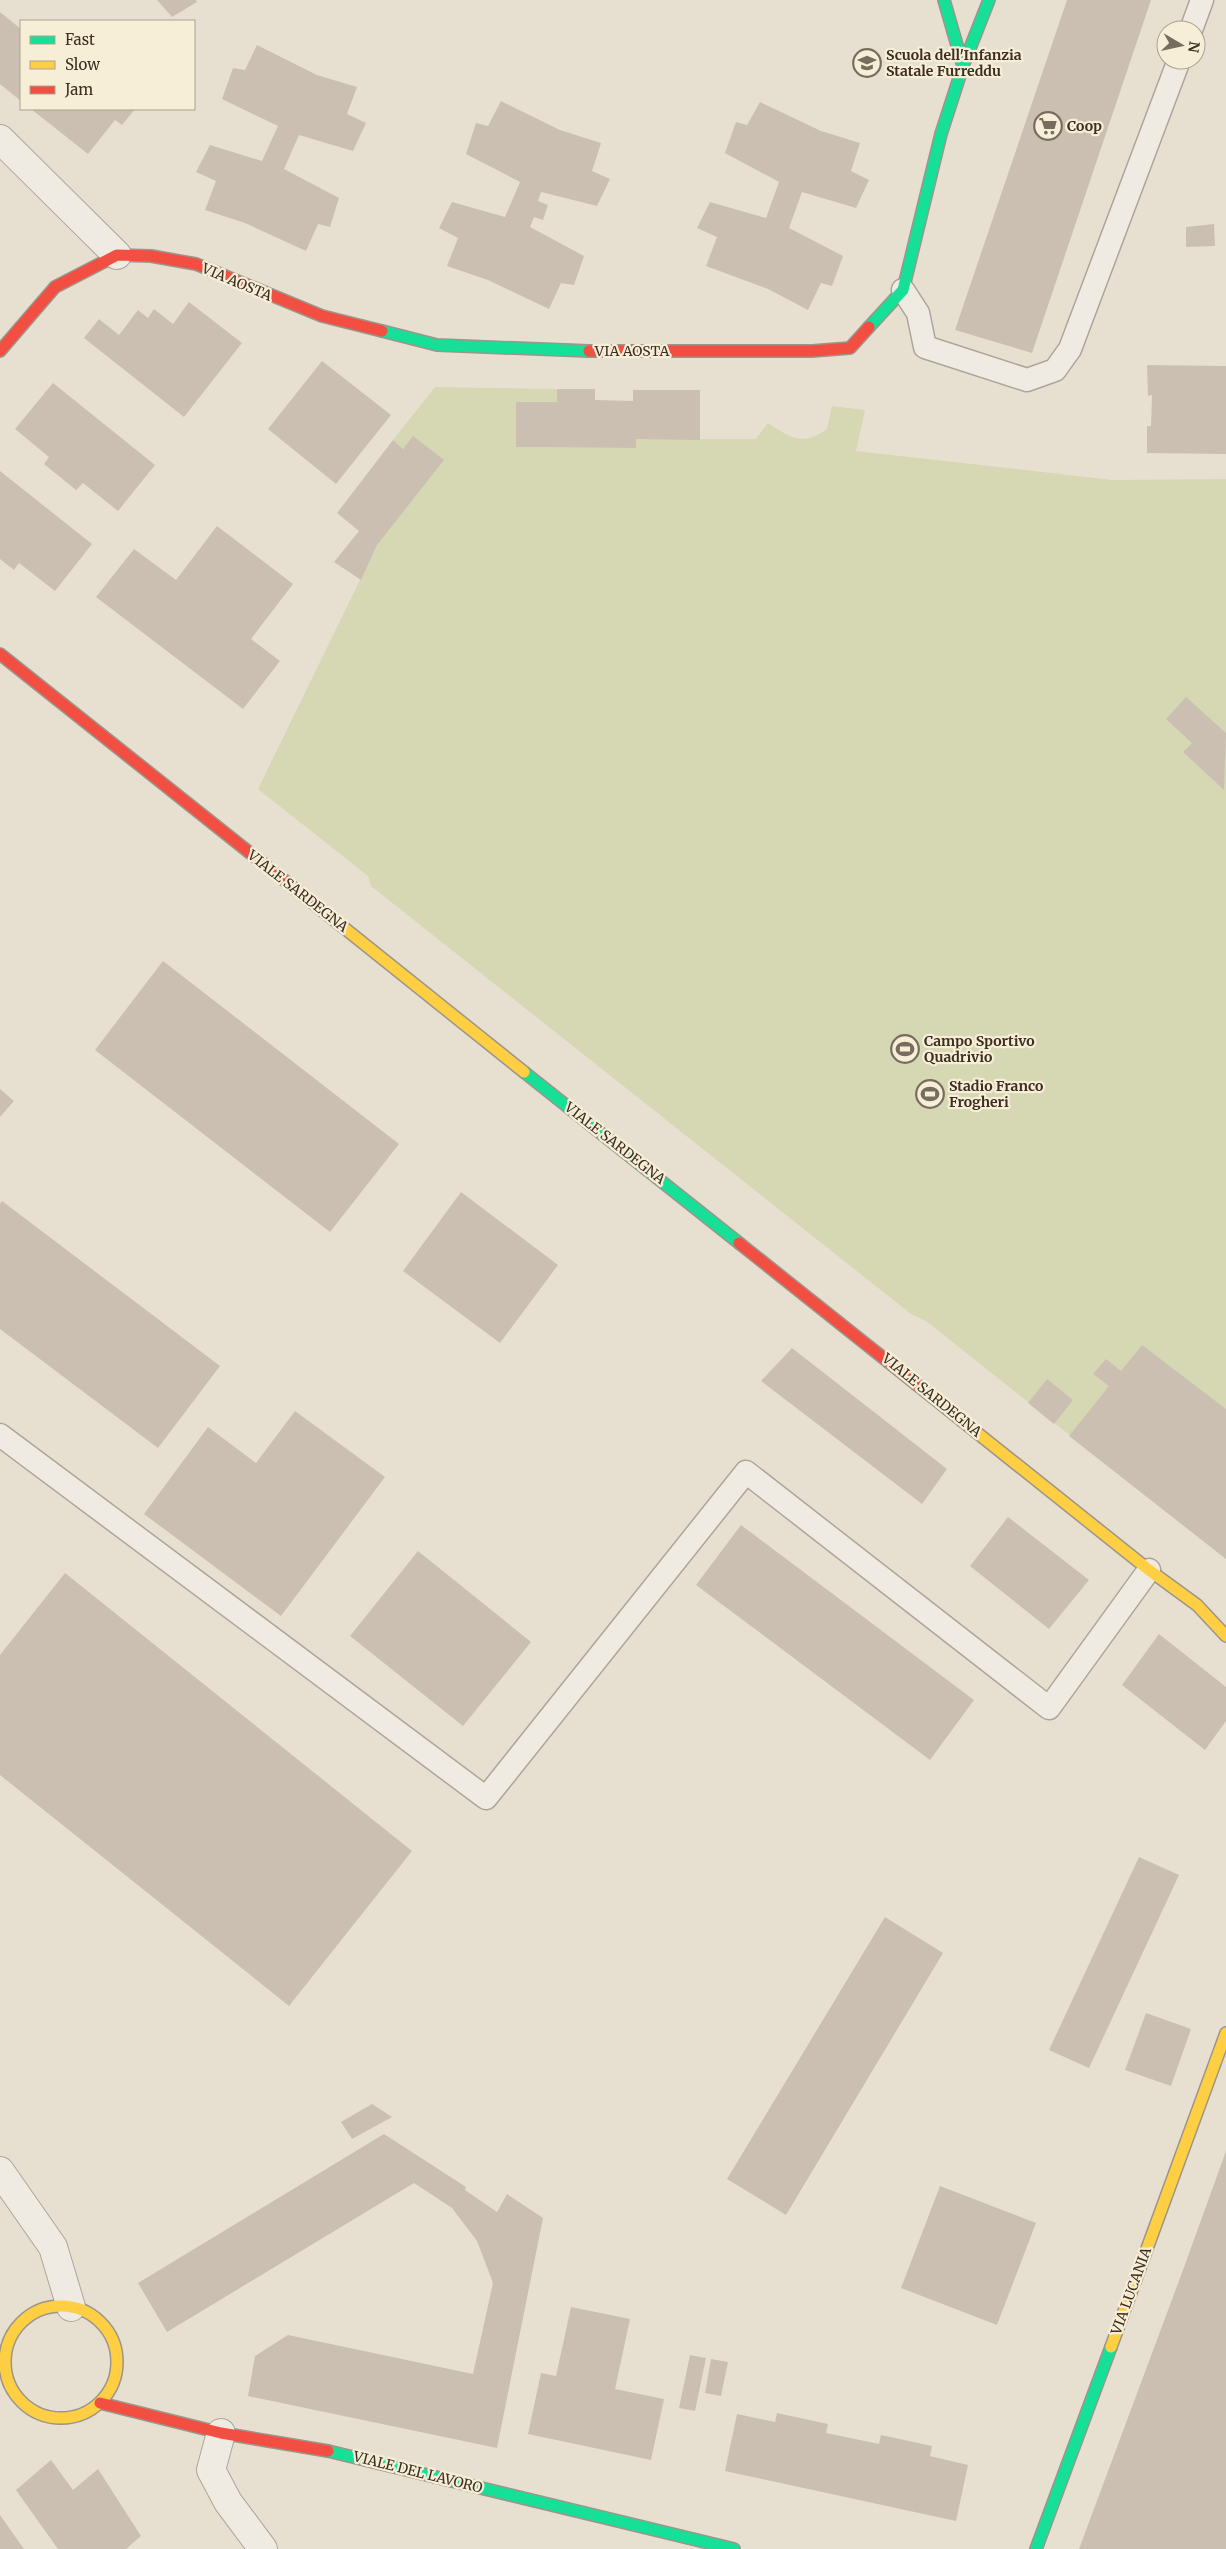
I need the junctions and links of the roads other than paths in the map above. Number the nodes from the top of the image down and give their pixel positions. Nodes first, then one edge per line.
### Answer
1 (944, 0) edge
2 (989, 0) edge
3 (1202, 0) edge
4 (1195, 20) edge
5 (963, 66) junction
6 (1176, 70) edge
7 (0, 139) edge
8 (118, 255) junction
9 (903, 290) junction
10 (0, 351) edge
11 (0, 654) edge
12 (0, 1435) edge
13 (1149, 1570) junction
14 (1197, 1605) junction
15 (1226, 1616) edge
16 (1226, 1636) edge
17 (1226, 2033) edge
18 (0, 2172) edge
19 (71, 2306) junction
20 (10, 2387) junction
21 (0, 2395) edge
22 (100, 2404) junction
23 (221, 2433) junction
24 (262, 2549) edge
25 (734, 2549) edge
26 (1036, 2549) edge

1 - 5 street
2 - 5 street, VIA AOSTA
3 - 4 lane
5 - 9 street, VIA AOSTA
6 - 9 lane
7 - 8 street
8 - 9 street, VIA AOSTA
8 - 10 street, VIA AOSTA
11 - 13 street, VIALE SARDEGNA
12 - 13 lane
13 - 14 street, VIALE SARDEGNA
14 - 15 street
14 - 16 street, VIALE SARDEGNA
17 - 26 street, VIA LUCANIA
18 - 19 street
19 - 20 street
19 - 22 street
20 - 21 street
20 - 22 street
22 - 23 street, VIALE DEL LAVORO
23 - 24 street
23 - 25 street, VIALE DEL LAVORO

